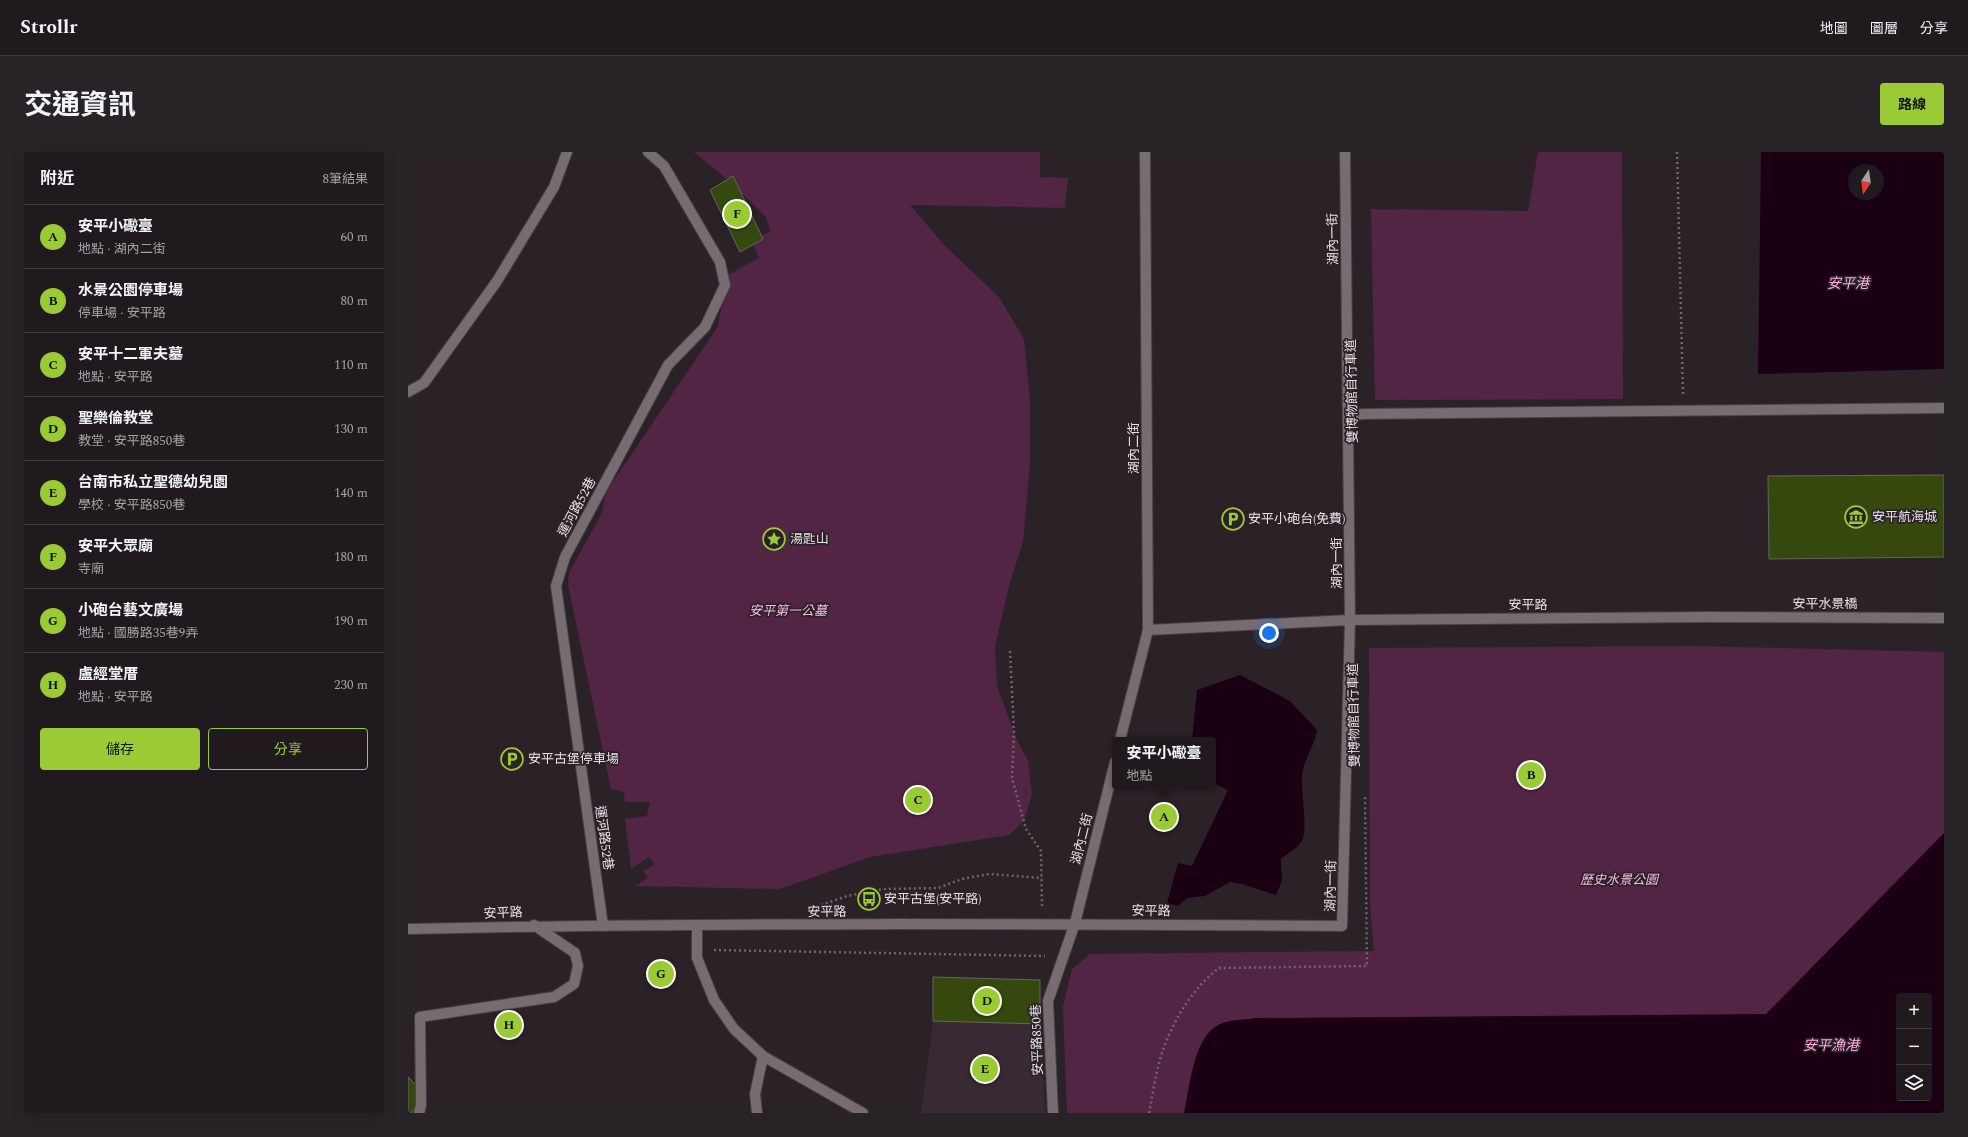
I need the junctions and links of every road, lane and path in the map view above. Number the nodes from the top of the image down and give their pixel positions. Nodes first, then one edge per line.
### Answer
1 (566, 152) edge
2 (648, 152) edge
3 (1144, 152) edge
4 (1345, 152) edge
5 (1677, 152) edge
6 (408, 392) edge
7 (1944, 408) edge
8 (1683, 411) junction
9 (1349, 416) junction
10 (1707, 617) joint
11 (1944, 618) edge
12 (1350, 620) junction
13 (1148, 630) junction
14 (1010, 651) dead end
15 (1121, 737) edge
16 (1112, 774) edge
17 (1365, 792) dead end
18 (1042, 878) junction
19 (817, 906) dead end
20 (1042, 923) junction
21 (1075, 923) junction
22 (534, 925) junction
23 (603, 926) junction
24 (697, 926) junction
25 (1342, 926) joint
26 (408, 929) edge
27 (697, 950) junction
28 (1064, 956) junction
29 (763, 1056) junction
30 (419, 1113) edge
31 (757, 1113) edge
32 (863, 1113) edge
33 (1053, 1113) edge
34 (1149, 1113) edge

1 - 6 street
2 - 23 street, 運河路52巷
3 - 13 street, 湖內二街
4 - 9 street, 湖內一街
5 - 8 path
7 - 8 street
8 - 9 street
9 - 12 street, 湖內一街
10 - 11 street, 安平水景橋
10 - 12 street, 安平路
12 - 13 street, 安平路
12 - 25 street, 湖內一街
13 - 15 street, 湖內二街
14 - 18 path
16 - 21 street, 湖內二街
17 - 34 path
18 - 19 path
18 - 20 path
20 - 21 street, 安平路
20 - 24 street, 安平路
21 - 25 street, 安平路
21 - 28 street, 安平路850巷
22 - 23 street, 安平路
22 - 26 street, 安平路
22 - 30 street
23 - 24 street, 安平路
24 - 27 street
27 - 28 path
27 - 29 street
28 - 33 street, 安平路850巷
29 - 31 street
29 - 32 street

